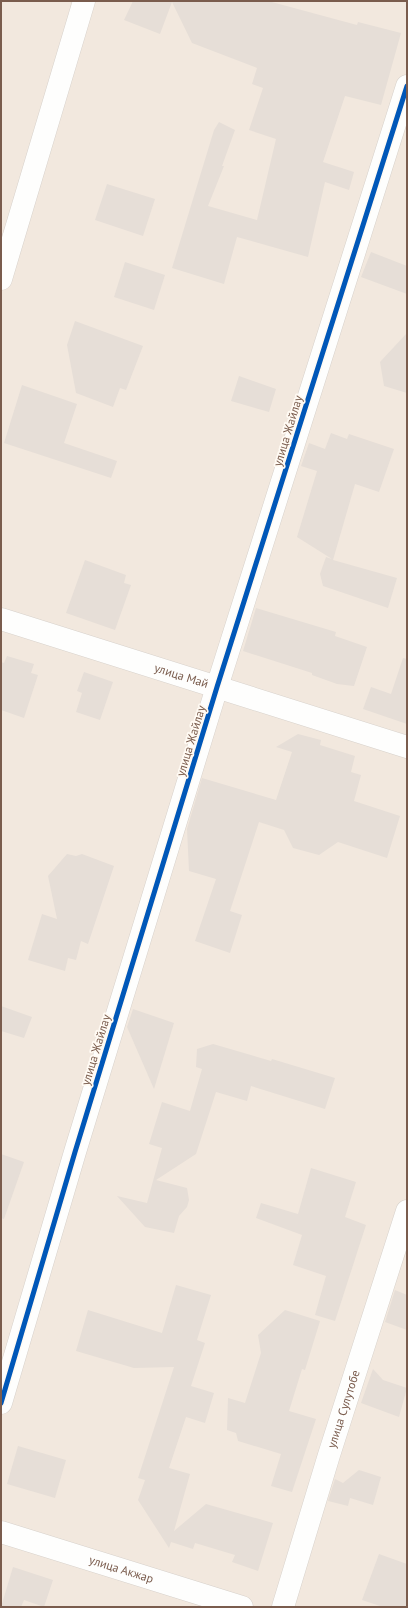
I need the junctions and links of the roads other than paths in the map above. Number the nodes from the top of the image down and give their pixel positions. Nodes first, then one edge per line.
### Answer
1 (84, 1) edge
2 (407, 86) edge
3 (1, 279) edge
4 (1, 619) edge
5 (217, 687) junction
6 (407, 746) edge
7 (407, 1211) edge
8 (1, 1403) edge
9 (1, 1532) edge
10 (242, 1607) edge
11 (283, 1607) edge

1 - 3 street
2 - 5 street, улица Жайлау
4 - 5 street, улица Май
5 - 6 street, улица Май
5 - 8 street, улица Жайлау
7 - 11 street, улица Сулутобе
9 - 10 street, улица Акжар

